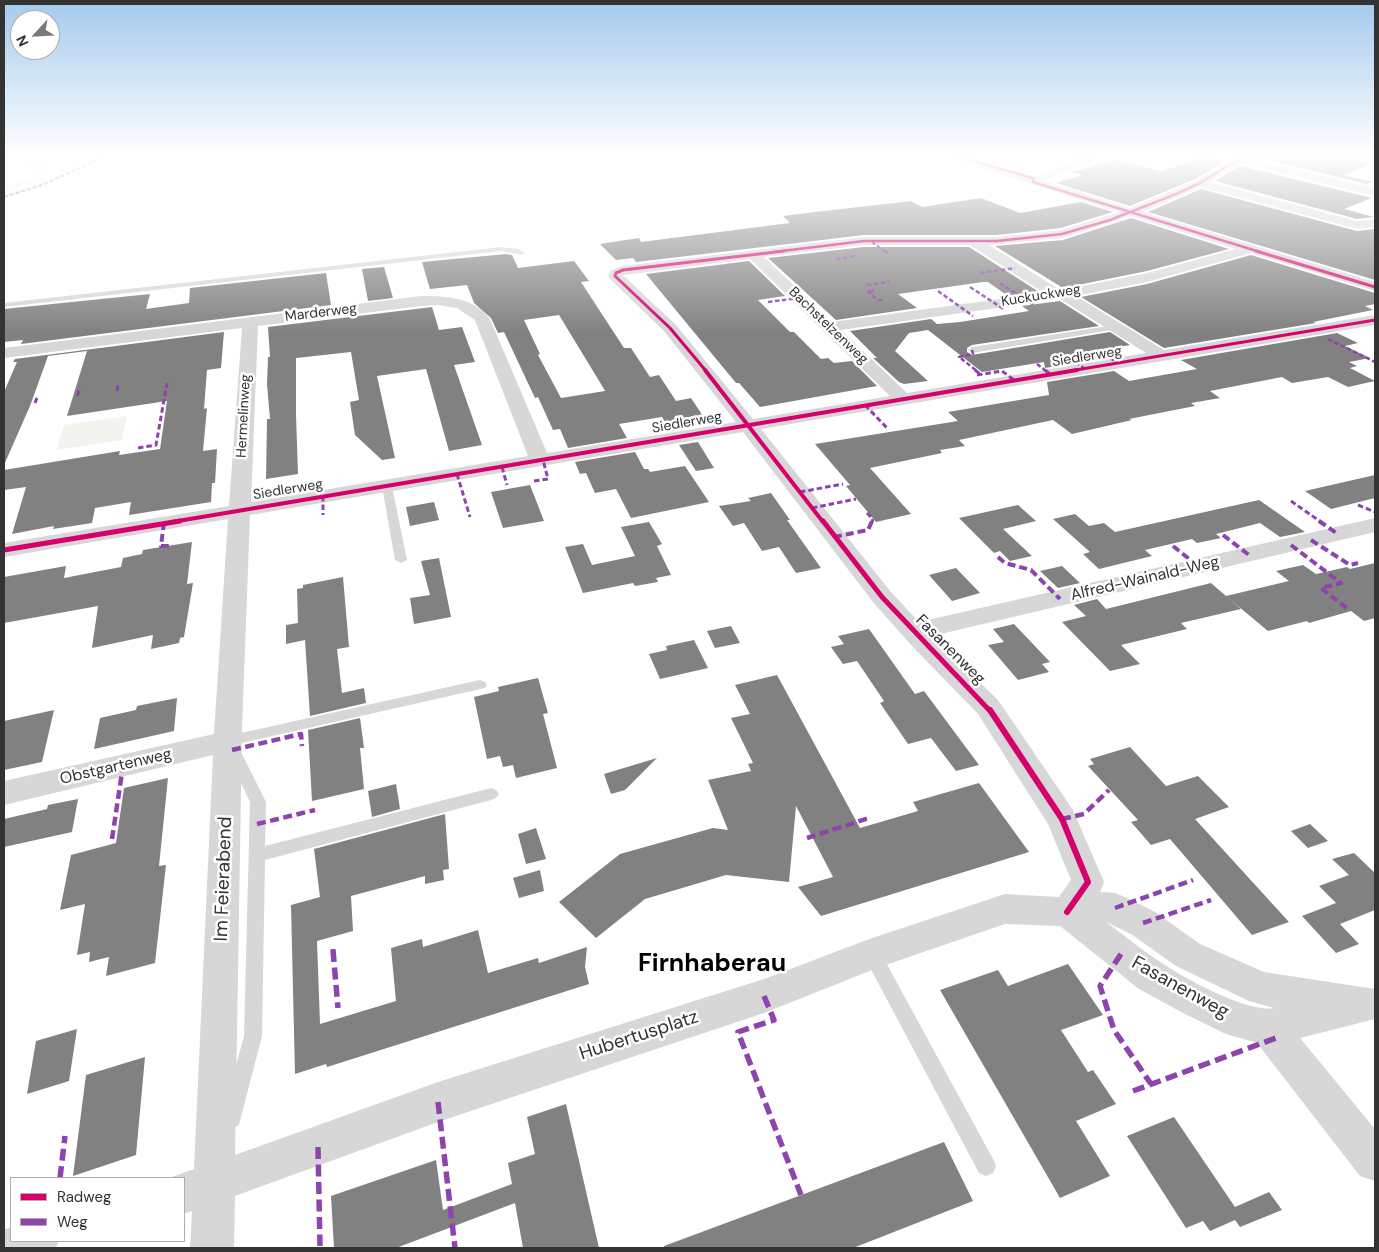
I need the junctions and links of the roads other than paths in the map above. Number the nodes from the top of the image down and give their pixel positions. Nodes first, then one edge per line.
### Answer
1 (1122, 214) edge
2 (1138, 214) edge
3 (1320, 214) edge
4 (1375, 223) edge
5 (973, 241) junction
6 (1250, 249) junction
7 (522, 253) dead end
8 (753, 254) junction
9 (1375, 288) edge
10 (1062, 294) junction
11 (4, 305) edge
12 (1375, 320) edge
13 (250, 323) junction
14 (829, 327) junction
15 (1115, 327) junction
16 (972, 350) dead end
17 (4, 353) edge
18 (1162, 356) junction
19 (902, 399) junction
20 (746, 424) junction
21 (540, 460) junction
22 (387, 486) junction
23 (238, 510) junction
24 (1375, 525) edge
25 (4, 550) edge
26 (401, 560) dead end
27 (914, 632) junction
28 (480, 685) dead end
29 (228, 741) junction
30 (4, 793) edge
31 (491, 794) dead end
32 (257, 855) junction
33 (1067, 912) junction
34 (872, 954) junction
35 (1372, 1004) edge
36 (1268, 1027) junction
37 (1375, 1161) edge
38 (986, 1166) dead end
39 (199, 1188) edge
40 (34, 1242) edge
41 (14, 1248) edge
42 (212, 1248) edge

1 - 5 street
2 - 6 street
3 - 4 street
5 - 8 street
5 - 10 street
6 - 9 street
6 - 10 street, Kuckuckweg
7 - 11 lane
8 - 14 street, Bachstelzenweg
8 - 20 street, Fasanenweg
10 - 14 street, Kuckuckweg
10 - 15 street
12 - 18 street, Siedlerweg
13 - 17 street, Marderweg
13 - 21 street, Marderweg
13 - 23 street, Hermelinweg
14 - 19 street, Bachstelzenweg
15 - 16 lane
15 - 18 street
18 - 19 street, Siedlerweg
19 - 20 street, Siedlerweg
20 - 21 street, Siedlerweg
20 - 27 street, Fasanenweg
21 - 22 street, Siedlerweg
22 - 23 street, Siedlerweg
22 - 26 lane
23 - 25 street, Siedlerweg
23 - 29 street, Im Feierabend
24 - 27 street, Alfred-Wainald-Weg
27 - 33 street, Fasanenweg
28 - 29 lane
29 - 30 street, Obstgartenweg
29 - 32 lane
29 - 39 street, Im Feierabend
31 - 32 lane
32 - 39 lane
33 - 34 street, Hubertusplatz
33 - 35 street, Fasanenweg
33 - 36 street, Fasanenweg
34 - 38 lane
34 - 39 street, Hubertusplatz
35 - 36 street, Fasanenweg
36 - 37 street
39 - 42 street, Im Feierabend
40 - 41 street

